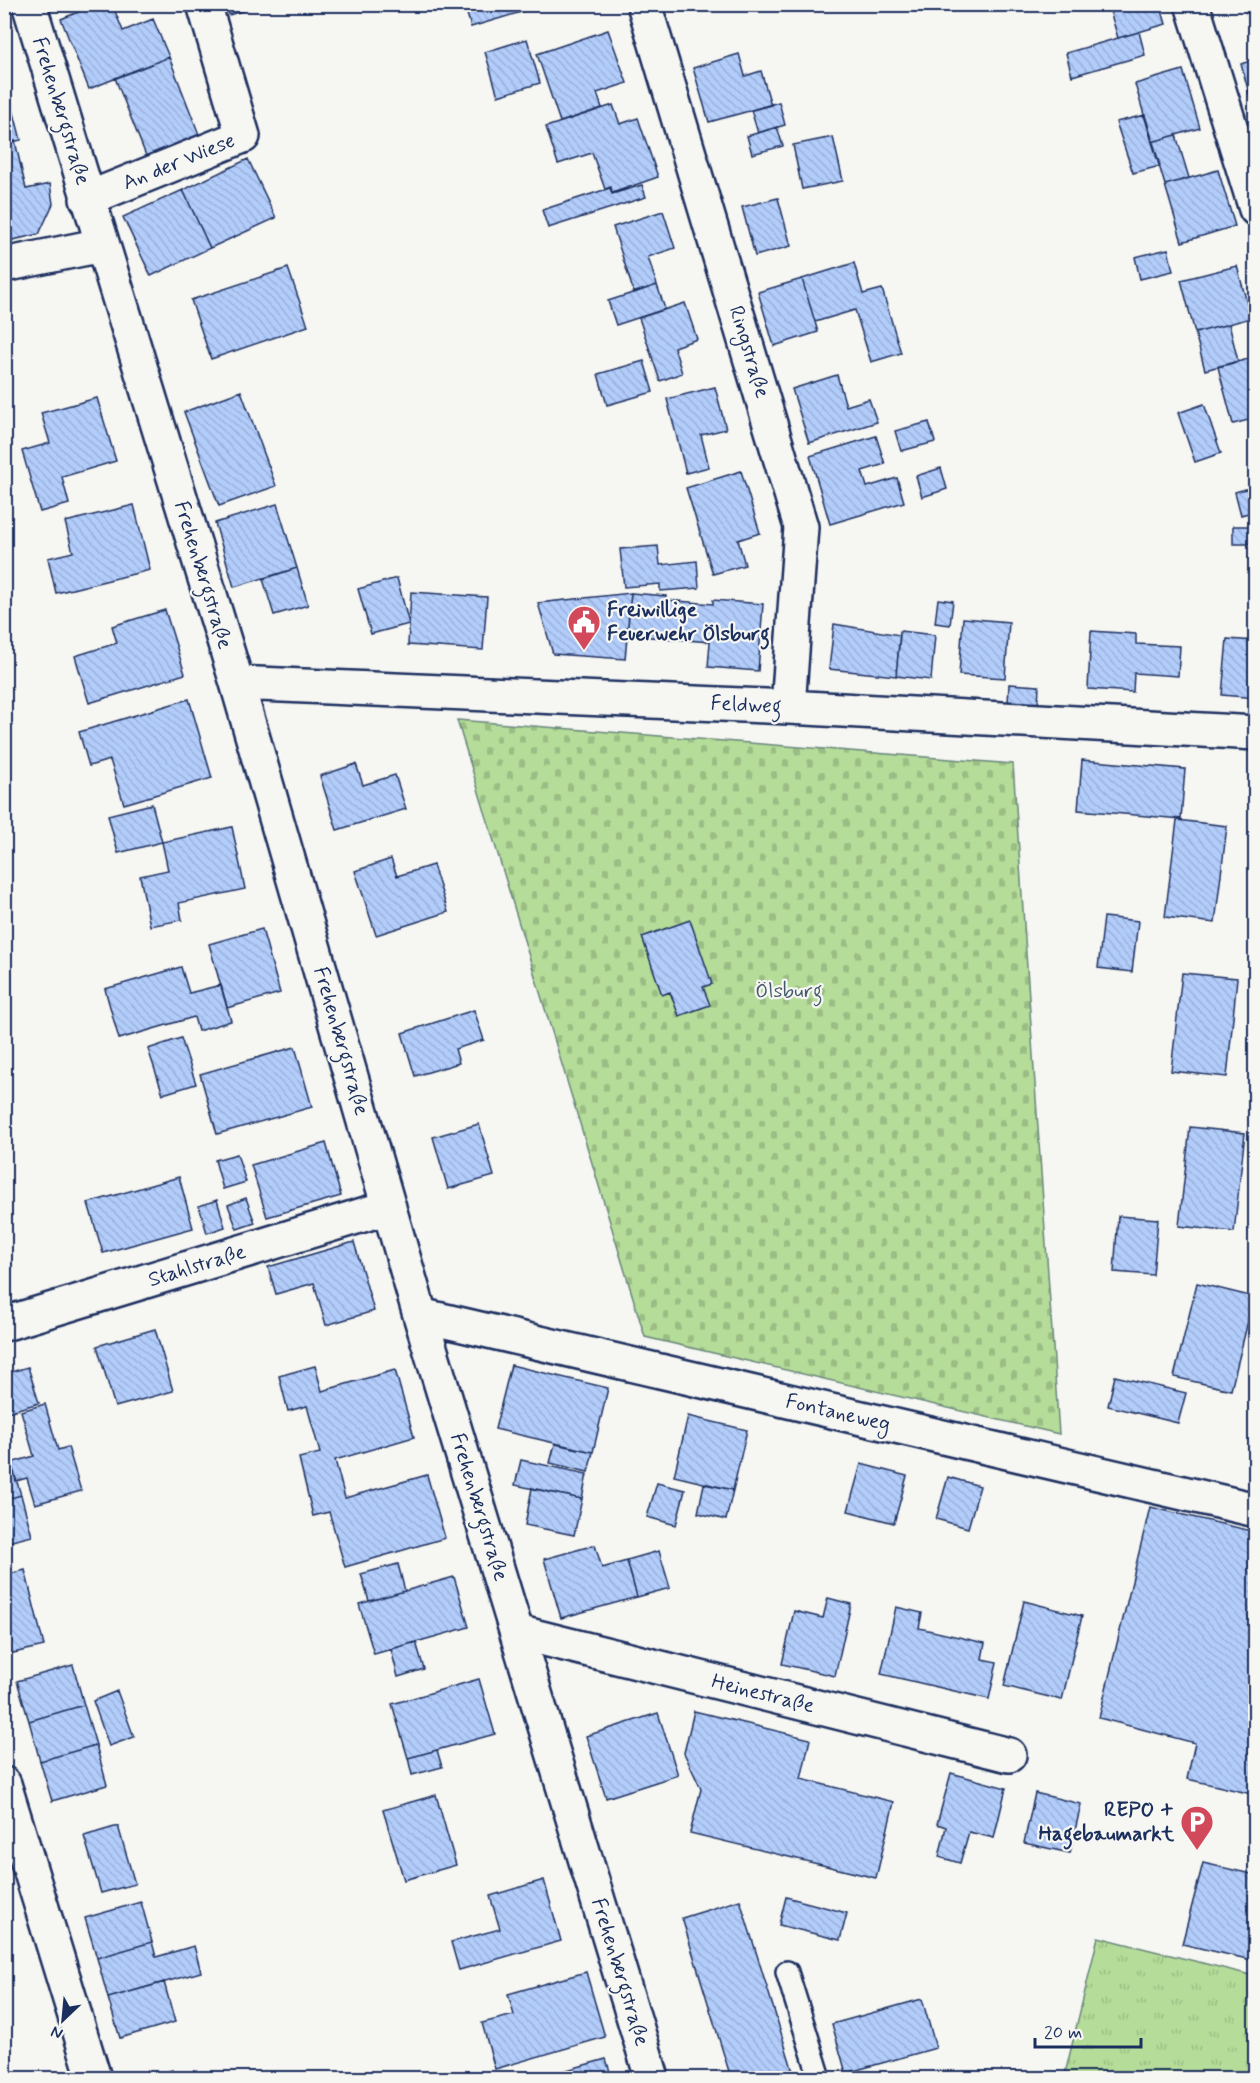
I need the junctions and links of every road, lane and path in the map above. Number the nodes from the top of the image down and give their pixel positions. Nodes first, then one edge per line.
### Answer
1 (29, 4) edge
2 (204, 4) edge
3 (644, 4) edge
4 (1192, 4) edge
5 (87, 199) junction
6 (1256, 209) edge
7 (102, 245) junction
8 (4, 265) edge
9 (237, 683) junction
10 (788, 707) junction
11 (1256, 733) edge
12 (389, 1207) junction
13 (420, 1315) junction
14 (4, 1324) edge
15 (1256, 1510) edge
16 (517, 1632) junction
17 (1009, 1755) dead end
18 (4, 1784) edge
19 (787, 1972) dead end
20 (94, 2079) edge
21 (652, 2079) edge
22 (819, 2079) edge

1 - 5 street, Frehenbergstraße
2 - 5 street, An der Wiese
3 - 10 street, Ringstraße
4 - 6 street
5 - 7 street, Frehenbergstraße
7 - 8 street
7 - 9 street, Frehenbergstraße
9 - 10 street, Feldweg
9 - 12 street, Frehenbergstraße
10 - 11 street, Feldweg
12 - 13 street, Frehenbergstraße
12 - 14 street, Stahlstraße
13 - 15 street, Fontaneweg
13 - 16 street, Frehenbergstraße
16 - 17 street, Heinestraße
16 - 21 street, Frehenbergstraße
18 - 20 street
19 - 22 lane

